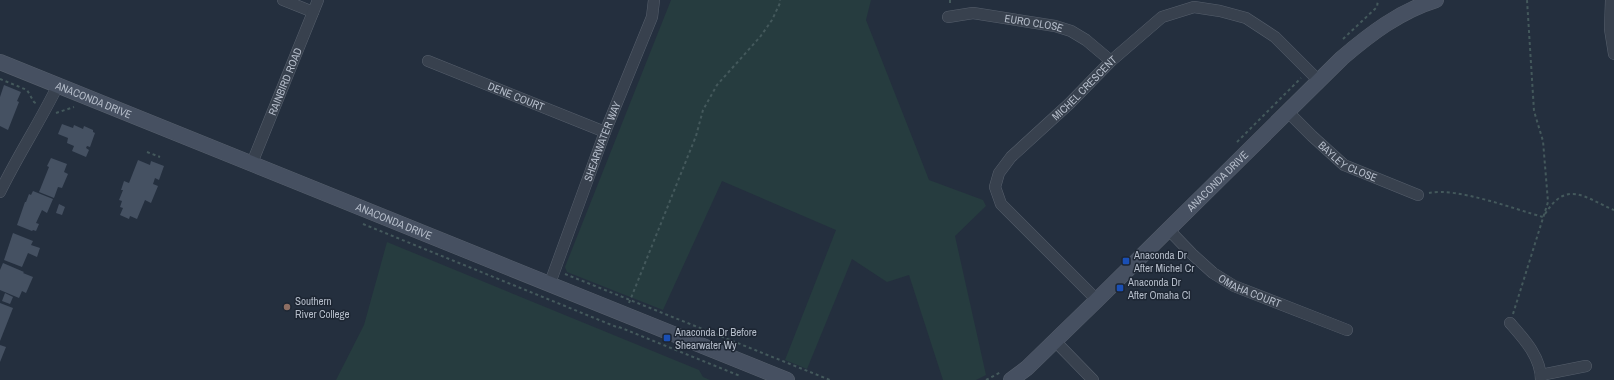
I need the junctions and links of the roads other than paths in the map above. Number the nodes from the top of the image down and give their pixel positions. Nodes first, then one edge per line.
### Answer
1 (283, 0) edge
2 (318, 0) edge
3 (654, 0) edge
4 (1436, 0) edge
5 (1610, 0) edge
6 (313, 12) junction
7 (948, 18) dead end
8 (1614, 54) edge
9 (428, 61) dead end
10 (1111, 61) junction
11 (0, 62) edge
12 (1318, 80) junction
13 (58, 85) junction
14 (1287, 112) junction
15 (605, 132) junction
16 (252, 163) junction
17 (0, 192) edge
18 (1418, 195) road end
19 (1168, 228) junction
20 (552, 276) junction
21 (1096, 300) junction
22 (1510, 323) road end
23 (1347, 330) dead end
24 (1055, 340) junction
25 (1586, 366) dead end
26 (1541, 377) edge
27 (787, 380) edge
28 (1011, 380) edge
29 (1093, 380) edge

1 - 6 street
2 - 6 street, RAINBIRD ROAD
3 - 15 street, SHEARWATER WAY
4 - 12 main road, ANACONDA DRIVE
5 - 8 street
6 - 16 street, RAINBIRD ROAD
7 - 10 street, EURO CLOSE
9 - 15 street, DENE COURT
10 - 12 street, MICHEL CRESCENT
10 - 21 street, MICHEL CRESCENT
11 - 13 main road, ANACONDA DRIVE
12 - 14 main road, ANACONDA DRIVE
13 - 16 main road, ANACONDA DRIVE
13 - 17 street
14 - 18 street, BAYLEY CLOSE
14 - 19 main road, ANACONDA DRIVE
15 - 20 street, SHEARWATER WAY
16 - 20 main road, ANACONDA DRIVE
19 - 21 main road, ANACONDA DRIVE
19 - 23 street, OMAHA COURT
20 - 27 main road, ANACONDA DRIVE
21 - 24 main road, ANACONDA DRIVE
22 - 26 street
24 - 28 main road, ANACONDA DRIVE
24 - 29 street
25 - 26 street

